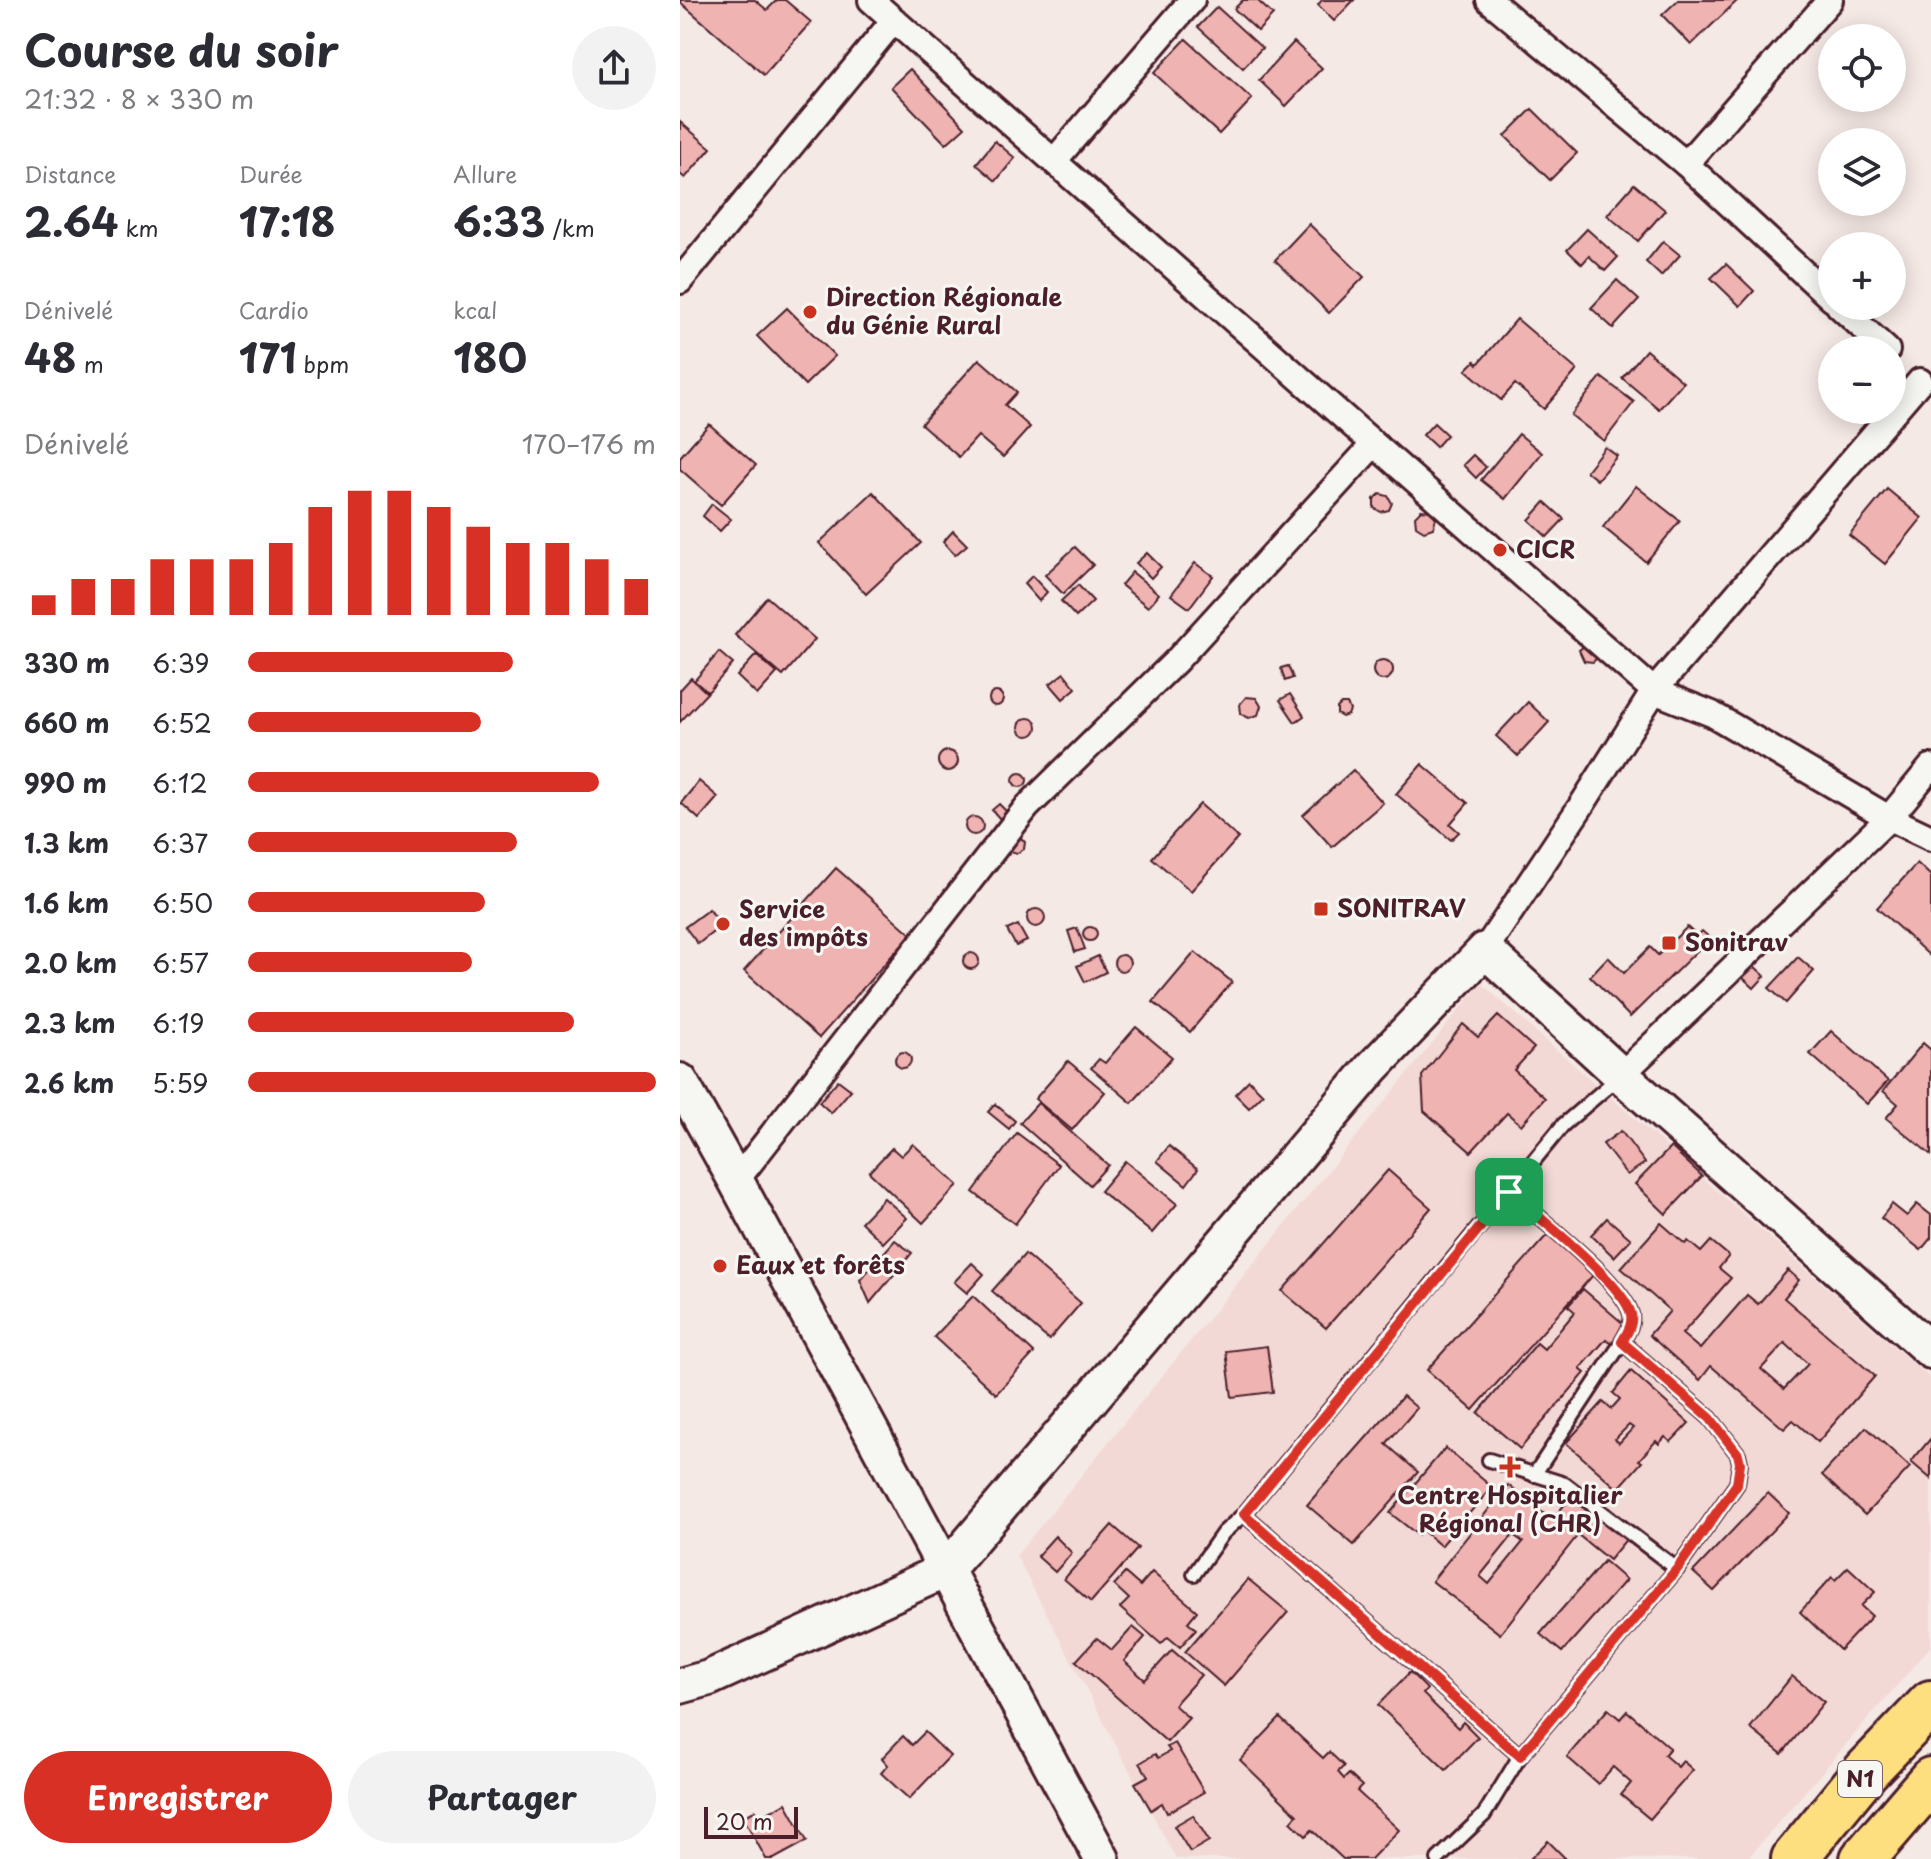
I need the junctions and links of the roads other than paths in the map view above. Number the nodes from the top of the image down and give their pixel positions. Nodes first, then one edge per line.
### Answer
1 (871, 0) edge
2 (1192, 0) edge
3 (1489, 0) edge
4 (1830, 0) edge
5 (894, 20) junction
6 (1054, 161) junction
7 (1686, 164) junction
8 (680, 281) edge
9 (1818, 286) edge
10 (1854, 320) edge
11 (1872, 336) edge
12 (1906, 368) edge
13 (1925, 386) edge
14 (1373, 445) junction
15 (1654, 691) junction
16 (1931, 767) edge
17 (1889, 818) junction
18 (1931, 838) edge
19 (1485, 950) junction
20 (1621, 1075) junction
21 (680, 1081) edge
22 (736, 1181) junction
23 (1509, 1192) junction
24 (1622, 1342) junction
25 (1931, 1351) edge
26 (1489, 1460) dead end
27 (1534, 1475) junction
28 (1244, 1514) junction
29 (1677, 1569) junction
30 (946, 1570) junction
31 (1194, 1574) dead end
32 (680, 1686) edge
33 (1931, 1703) edge
34 (1520, 1756) junction
35 (1931, 1780) edge
36 (1102, 1859) edge
37 (1438, 1859) edge
38 (1794, 1859) edge
39 (1863, 1859) edge

1 - 5 street
2 - 6 street
3 - 7 street
4 - 7 street
5 - 6 street
5 - 8 street
6 - 14 street
7 - 9 street
10 - 11 street
12 - 13 street
13 - 15 street
14 - 15 street
14 - 22 street
15 - 17 street
15 - 19 street
16 - 17 street
17 - 18 street
17 - 20 street
19 - 20 street
19 - 30 street
20 - 23 lane
20 - 25 street
21 - 22 street
22 - 30 street
23 - 24 lane
23 - 28 lane
24 - 27 lane
24 - 29 lane
26 - 27 lane
27 - 29 lane
28 - 31 lane
28 - 34 lane
29 - 34 lane
30 - 32 street
30 - 36 street
33 - 38 highway, N1
34 - 37 lane
35 - 39 highway, N1

